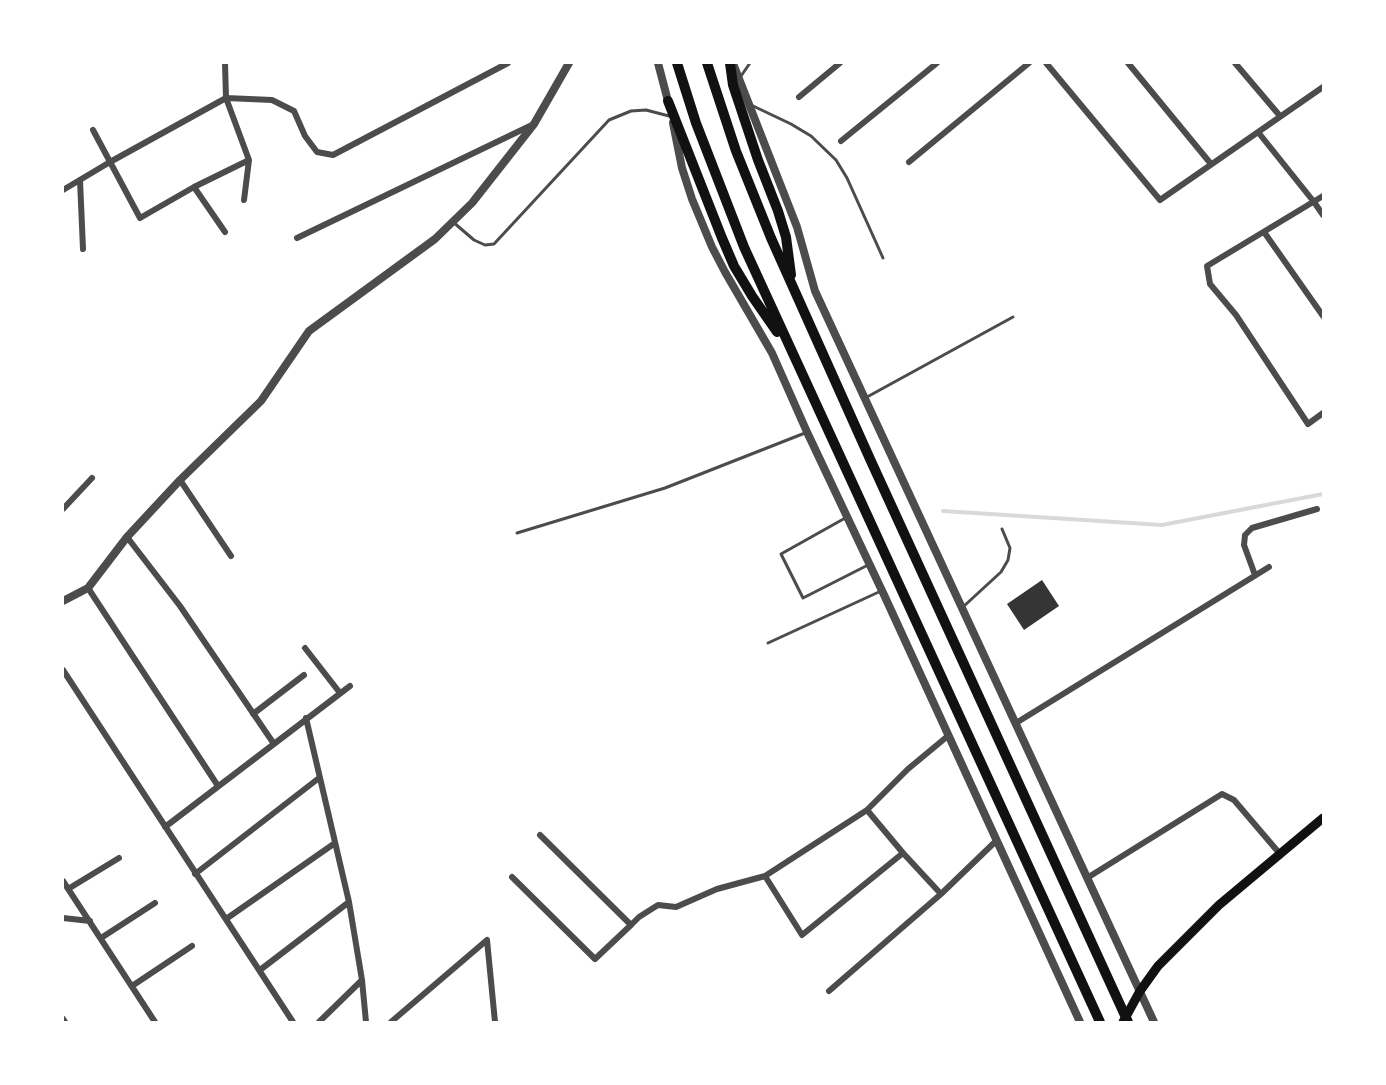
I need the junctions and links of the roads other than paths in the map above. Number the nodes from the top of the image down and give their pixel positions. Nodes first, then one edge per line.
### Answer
1 (225, 63) edge
2 (508, 63) edge
3 (569, 63) edge
4 (658, 63) edge
5 (677, 63) edge
6 (707, 63) edge
7 (731, 63) edge
8 (750, 63) edge
9 (840, 63) edge
10 (937, 63) edge
11 (1029, 63) edge
12 (1046, 63) edge
13 (1128, 63) edge
14 (1235, 63) edge
15 (739, 79) junction
16 (1323, 87) edge
17 (799, 97) dead end
18 (226, 98) junction
19 (668, 101) junction
20 (749, 104) junction
21 (671, 116) junction
22 (1281, 116) junction
23 (534, 124) junction
24 (93, 130) dead end
25 (1258, 132) junction
26 (841, 141) dead end
27 (249, 160) junction
28 (110, 162) junction
29 (909, 162) dead end
30 (1211, 164) junction
31 (80, 180) junction
32 (194, 187) junction
33 (63, 190) edge
34 (1323, 196) edge
35 (244, 200) dead end
36 (1314, 202) junction
37 (1323, 215) edge
38 (453, 222) junction
39 (225, 232) dead end
40 (1264, 232) junction
41 (297, 238) dead end
42 (83, 249) dead end
43 (884, 258) dead end
44 (793, 287) junction
45 (1323, 316) edge
46 (1013, 317) dead end
47 (791, 351) junction
48 (865, 398) junction
49 (1323, 413) edge
50 (807, 432) junction
51 (92, 478) dead end
52 (180, 480) junction
53 (63, 509) edge
54 (1317, 509) dead end
55 (847, 517) junction
56 (1002, 529) dead end
57 (517, 533) dead end
58 (127, 537) junction
59 (231, 556) dead end
60 (870, 564) junction
61 (1269, 567) dead end
62 (1256, 575) junction
63 (88, 588) junction
64 (882, 591) junction
65 (63, 601) edge
66 (962, 608) junction
67 (768, 643) dead end
68 (305, 648) dead end
69 (63, 670) edge
70 (304, 675) dead end
71 (350, 686) dead end
72 (340, 693) junction
73 (253, 714) junction
74 (306, 718) junction
75 (1016, 723) junction
76 (949, 735) junction
77 (274, 744) junction
78 (319, 778) junction
79 (218, 786) junction
80 (867, 810) junction
81 (1323, 818) edge
82 (165, 827) junction
83 (540, 834) dead end
84 (997, 840) junction
85 (335, 843) junction
86 (903, 853) junction
87 (1280, 854) junction
88 (118, 858) dead end
89 (195, 874) junction
90 (765, 876) junction
91 (512, 877) dead end
92 (1087, 878) junction
93 (63, 881) edge
94 (69, 889) junction
95 (941, 894) junction
96 (349, 902) junction
97 (154, 903) dead end
98 (63, 918) edge
99 (225, 919) junction
100 (90, 921) junction
101 (631, 925) junction
102 (100, 938) junction
103 (192, 946) dead end
104 (260, 970) junction
105 (362, 980) junction
106 (132, 986) junction
107 (829, 991) dead end
108 (1140, 991) junction
109 (495, 1019) edge
110 (155, 1022) edge
111 (293, 1022) edge
112 (319, 1022) edge
113 (366, 1022) edge
114 (391, 1022) edge
115 (489, 1022) edge
116 (1080, 1022) edge
117 (1100, 1022) edge
118 (1126, 1022) edge
119 (1154, 1022) edge

1 - 18 street
2 - 18 street
3 - 23 street
4 - 19 street
5 - 47 highway
6 - 44 highway
7 - 15 street
7 - 44 highway
8 - 15 lane
9 - 17 street
10 - 26 street
11 - 29 street
12 - 30 street
13 - 30 street
14 - 22 street
15 - 20 street
16 - 22 street
18 - 27 street
18 - 28 street
19 - 21 street
19 - 47 highway
20 - 43 lane
20 - 48 street
21 - 38 lane
21 - 50 street
22 - 25 street
23 - 38 street
23 - 41 street
24 - 28 street
25 - 30 street
25 - 36 street
27 - 32 street
27 - 35 street
28 - 31 street
28 - 32 street
31 - 33 street
31 - 42 street
32 - 39 street
34 - 36 street
36 - 37 street
36 - 40 street
38 - 52 street
40 - 45 street
40 - 49 street
44 - 118 highway
46 - 48 lane
47 - 117 highway
48 - 66 street
50 - 55 street
50 - 57 lane
51 - 53 street
52 - 58 street
52 - 59 street
54 - 62 street
55 - 60 street
55 - 60 lane
56 - 66 lane
58 - 63 street
58 - 73 street
60 - 64 street
61 - 62 street
62 - 75 street
63 - 65 street
63 - 79 street
64 - 67 lane
64 - 76 street
66 - 75 street
68 - 72 street
69 - 82 street
70 - 73 street
71 - 72 street
72 - 74 street
73 - 77 street
74 - 77 street
74 - 78 street
75 - 92 street
76 - 80 street
76 - 84 street
77 - 79 street
78 - 85 street
78 - 89 street
79 - 82 street
80 - 86 street
80 - 90 street
81 - 87 main road
82 - 89 street
83 - 101 street
84 - 95 street
84 - 116 street
85 - 96 street
85 - 99 street
86 - 90 street
86 - 95 street
87 - 92 street
87 - 108 main road
88 - 94 street
89 - 99 street
90 - 101 street
91 - 101 street
92 - 108 street
93 - 94 street
94 - 100 street
95 - 107 street
96 - 104 street
96 - 105 street
97 - 102 street
98 - 100 street
99 - 104 street
100 - 102 street
102 - 106 street
103 - 106 street
104 - 111 street
105 - 112 street
105 - 113 street
106 - 110 street
108 - 118 main road
108 - 119 street
109 - 114 street
109 - 115 street

